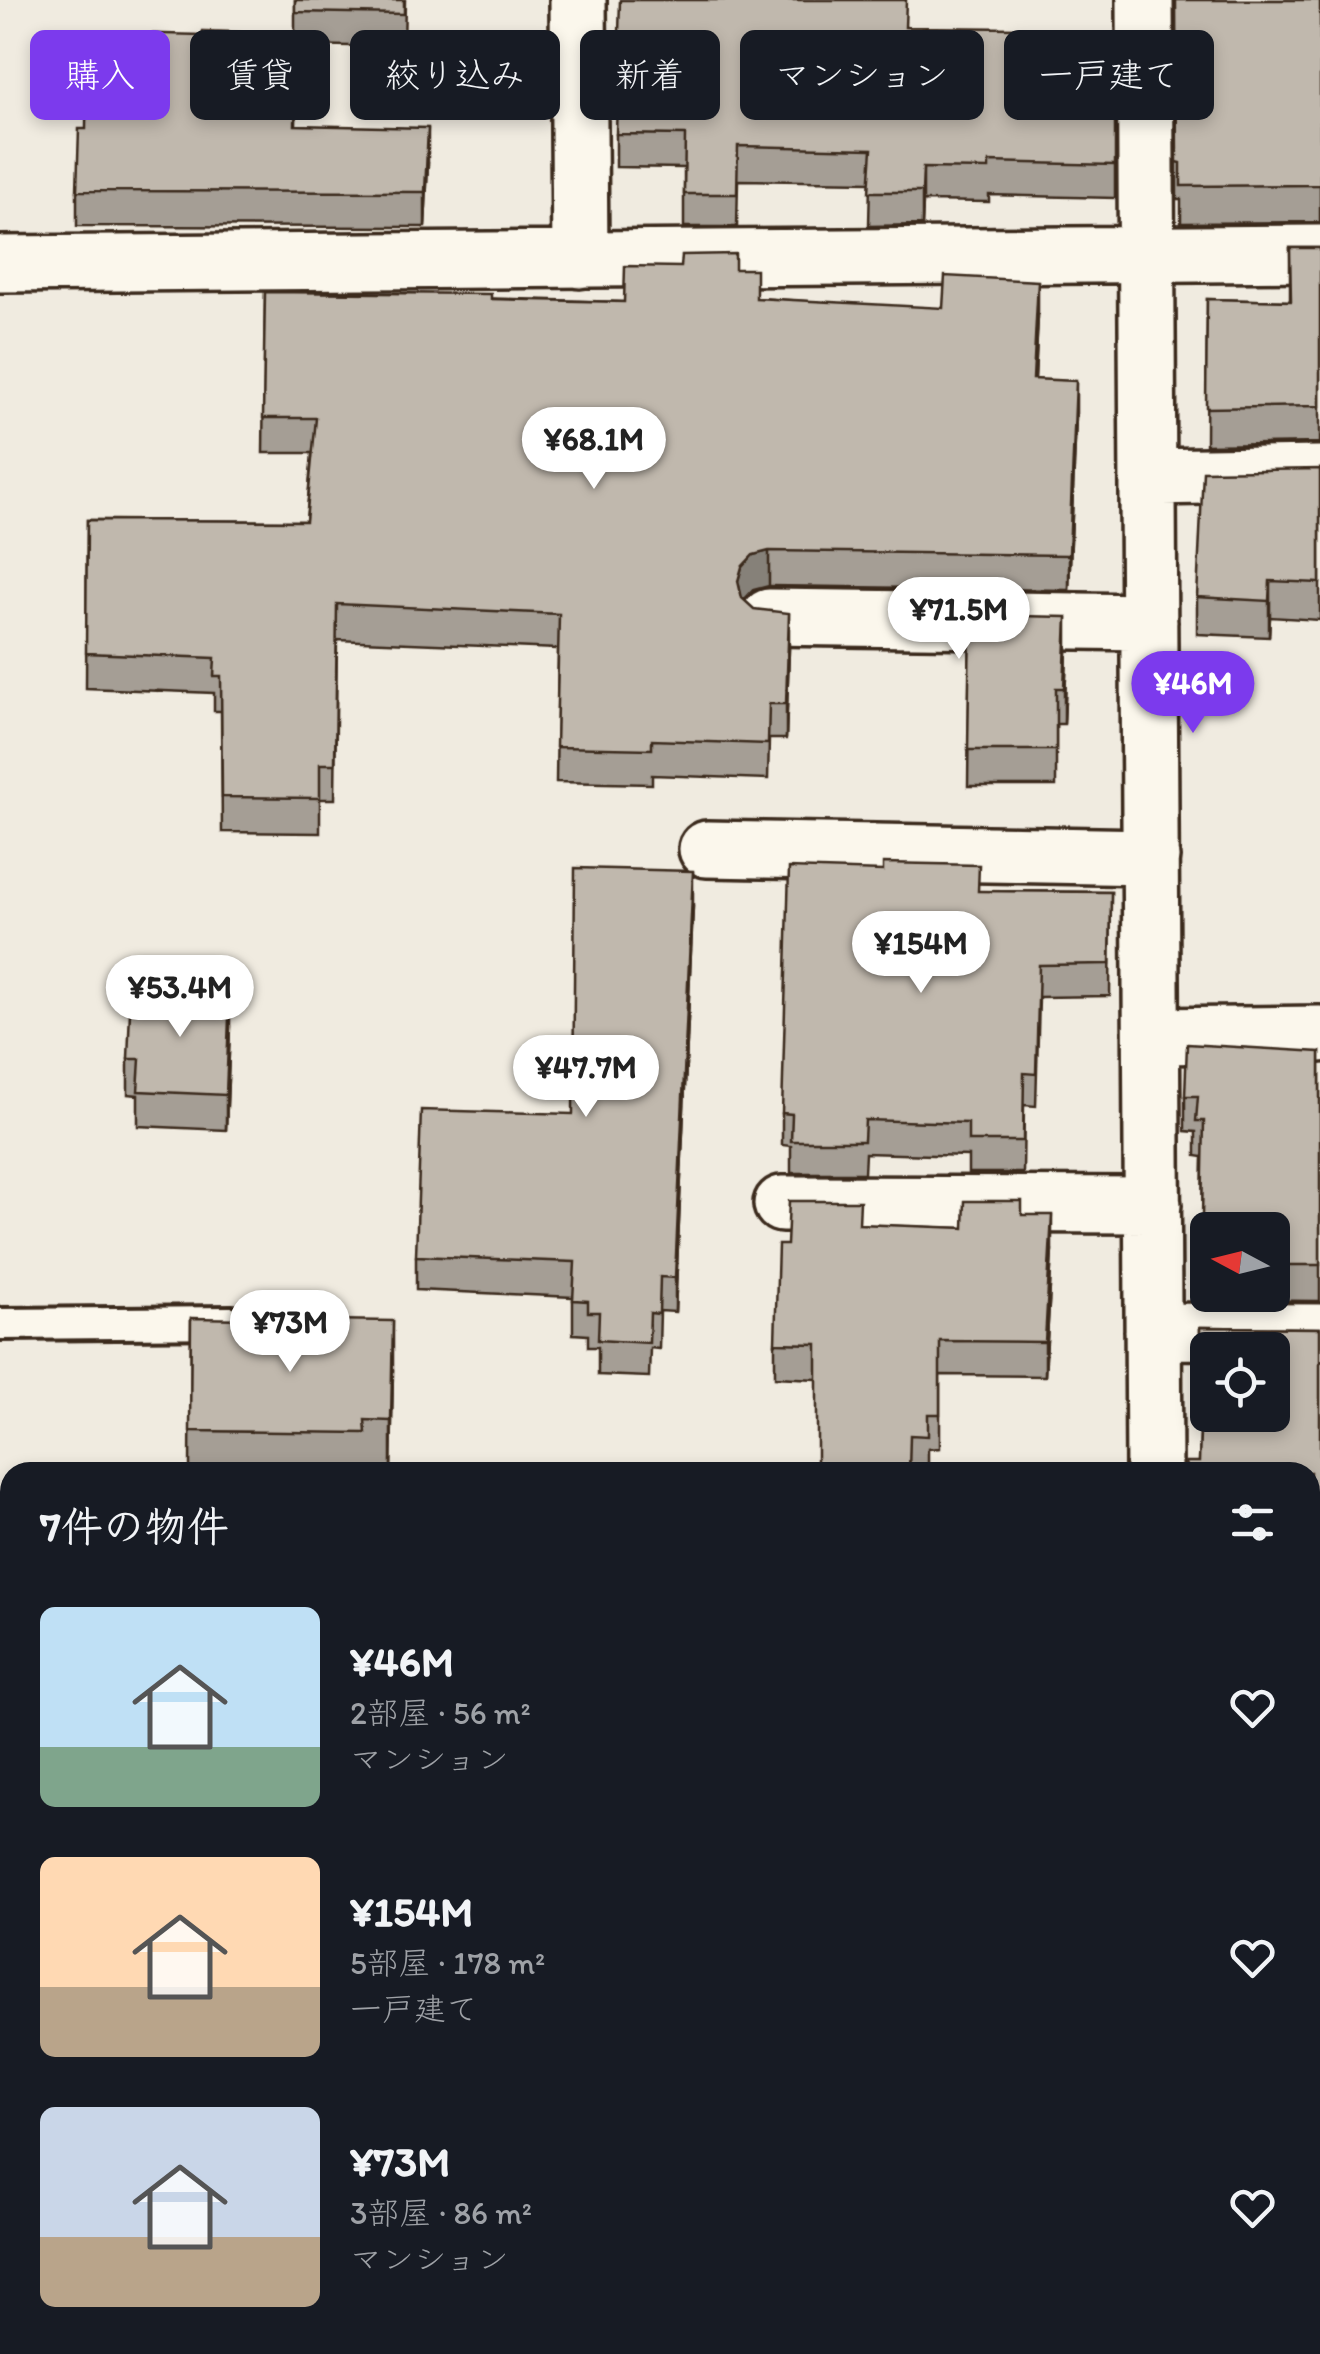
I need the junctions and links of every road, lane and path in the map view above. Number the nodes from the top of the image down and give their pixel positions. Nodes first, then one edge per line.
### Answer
1 (578, 0) edge
2 (1145, 0) edge
3 (1320, 253) edge
4 (1146, 256) junction
5 (580, 260) junction
6 (0, 264) edge
7 (1320, 474) edge
8 (1148, 477) junction
9 (769, 617) edge
10 (1149, 622) junction
11 (707, 850) dead end
12 (1151, 857) junction
13 (1320, 1034) edge
14 (1152, 1036) junction
15 (782, 1204) dead end
16 (1153, 1205) junction
17 (268, 1322) edge
18 (0, 1324) edge
19 (1153, 1331) junction
20 (1320, 1332) edge
21 (1154, 1462) edge

1 - 5 street
2 - 4 street
3 - 4 street
4 - 5 street
4 - 8 street
5 - 6 street
7 - 8 street
8 - 10 street
9 - 10 street
10 - 12 street
11 - 12 street
12 - 14 street
13 - 14 street
14 - 16 street
15 - 16 street
16 - 19 street
17 - 18 lane
19 - 20 street
19 - 21 street

